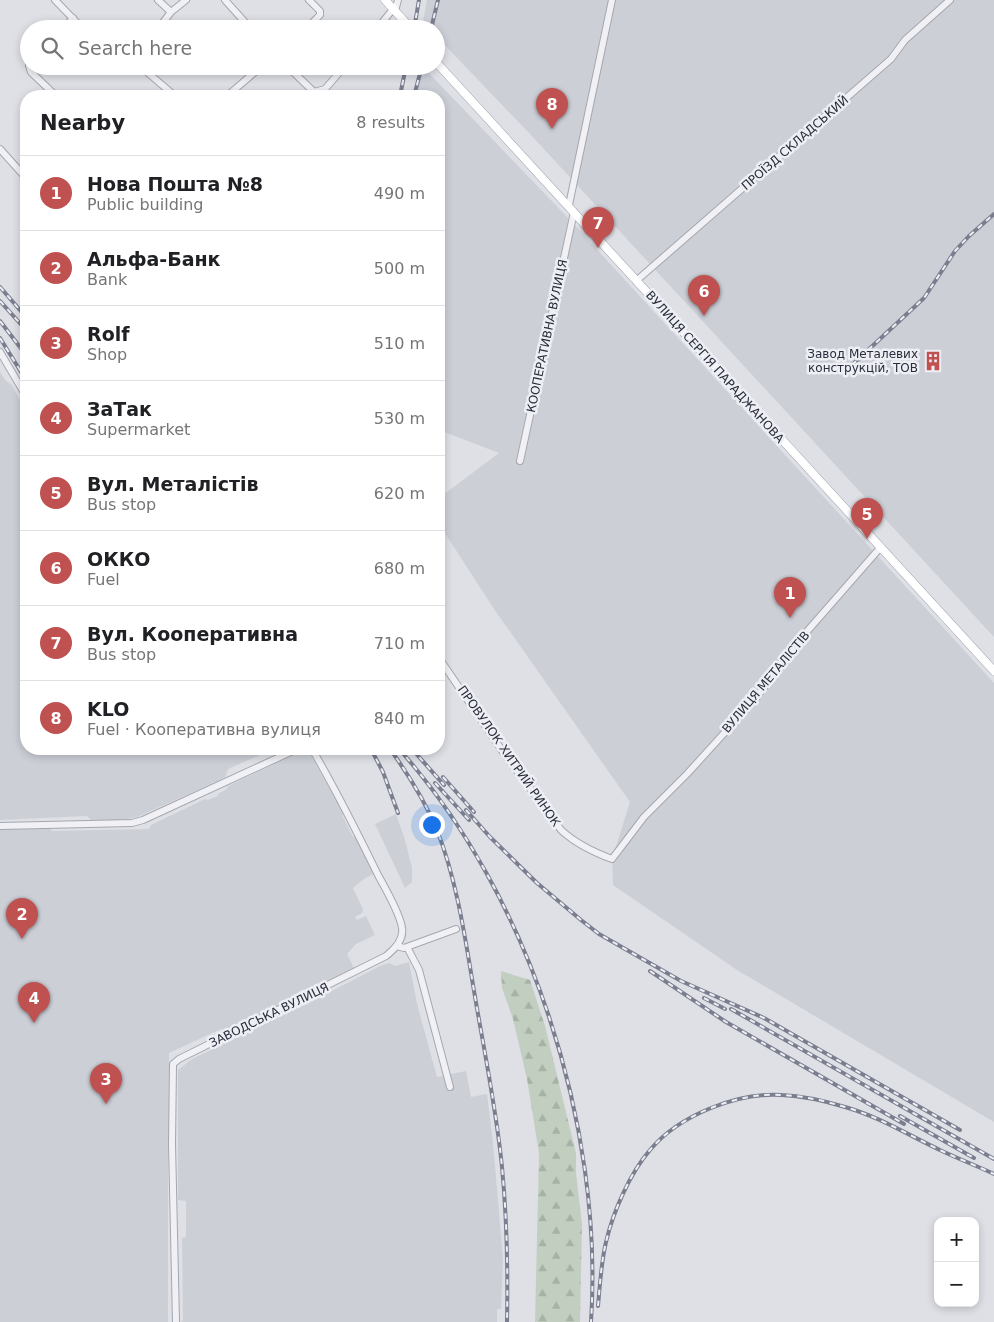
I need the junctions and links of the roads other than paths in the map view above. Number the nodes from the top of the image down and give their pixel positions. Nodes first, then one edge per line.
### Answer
1 (55, 0) edge
2 (158, 0) edge
3 (186, 0) edge
4 (225, 0) edge
5 (309, 0) edge
6 (385, 0) edge
7 (398, 0) edge
8 (612, 0) edge
9 (950, 0) edge
10 (394, 10) junction
11 (171, 12) junction
12 (73, 18) edge
13 (165, 20) edge
14 (243, 20) edge
15 (315, 20) edge
16 (385, 20) edge
17 (402, 20) edge
18 (445, 72) edge
19 (34, 75) edge
20 (150, 75) edge
21 (252, 75) edge
22 (296, 75) edge
23 (337, 75) edge
24 (50, 90) edge
25 (168, 90) edge
26 (234, 90) edge
27 (312, 90) edge
28 (321, 90) edge
29 (0, 149) edge
30 (20, 171) edge
31 (569, 206) junction
32 (574, 212) junction
33 (636, 281) junction
34 (0, 352) edge
35 (20, 386) edge
36 (520, 461) dead end
37 (880, 548) junction
38 (445, 667) edge
39 (994, 671) edge
40 (284, 755) edge
41 (316, 755) edge
42 (0, 826) edge
43 (612, 858) joint
44 (456, 929) dead end
45 (397, 946) junction
46 (407, 947) junction
47 (450, 1087) dead end
48 (176, 1322) edge

1 - 12 street
2 - 11 street
3 - 11 street
4 - 14 street
5 - 15 street
6 - 10 main road
7 - 10 street
8 - 31 street
9 - 33 street, ПРОЇЗД СКЛАДСЬКИЙ
10 - 16 street
10 - 17 main road
11 - 13 street
18 - 31 main road, ВУЛИЦЯ СЕРГІЯ ПАРАДЖАНОВА
19 - 24 street
20 - 25 street
21 - 26 street
22 - 27 street
23 - 28 street
29 - 30 street
31 - 32 main road, ВУЛИЦЯ СЕРГІЯ ПАРАДЖАНОВА
32 - 33 main road, ВУЛИЦЯ СЕРГІЯ ПАРАДЖАНОВА
32 - 36 street, КООПЕРАТИВНА ВУЛИЦЯ
33 - 37 main road, ВУЛИЦЯ СЕРГІЯ ПАРАДЖАНОВА
34 - 35 street
37 - 39 main road, ВУЛИЦЯ СЕРГІЯ ПАРАДЖАНОВА
37 - 43 street, ВУЛИЦЯ МЕТАЛІСТІВ
38 - 43 street, ПРОВУЛОК ХИТРИЙ РИНОК
40 - 42 street
41 - 45 street
44 - 46 street
45 - 46 street
45 - 48 street, ЗАВОДСЬКА ВУЛИЦЯ
46 - 47 street

